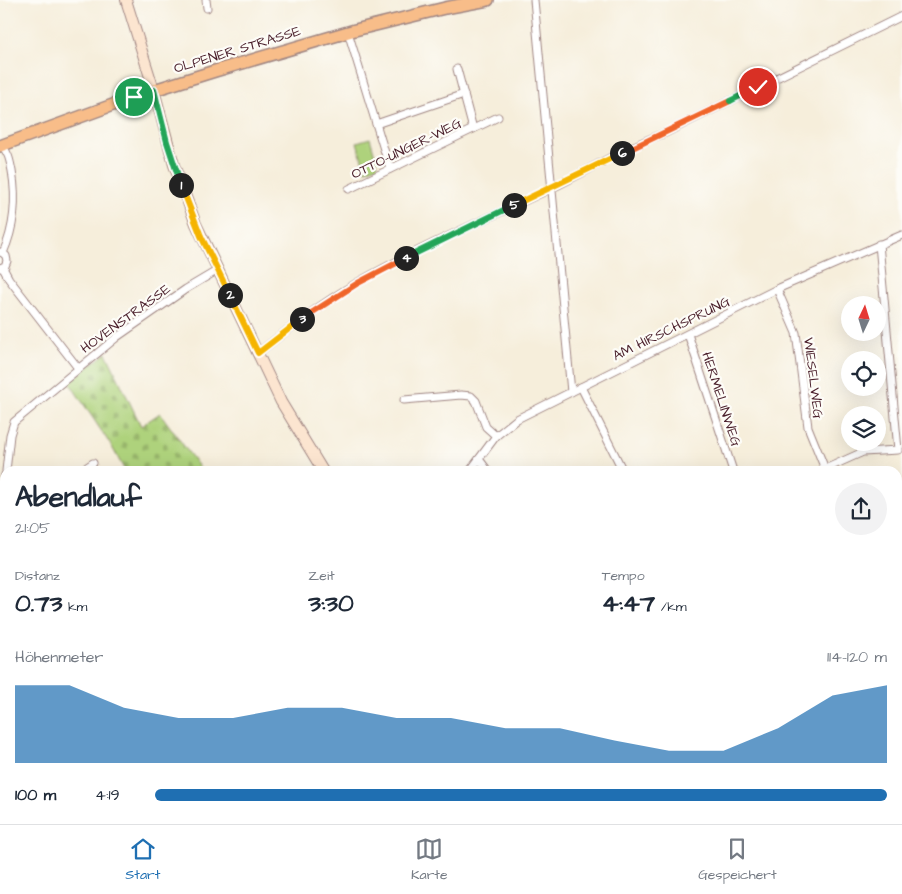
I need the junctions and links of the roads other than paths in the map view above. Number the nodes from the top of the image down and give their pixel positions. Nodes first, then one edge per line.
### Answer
1 (126, 0) edge
2 (488, 0) edge
3 (534, 0) edge
4 (902, 16) edge
5 (348, 32) junction
6 (457, 69) dead end
7 (154, 90) junction
8 (464, 94) junction
9 (498, 117) dead end
10 (376, 124) junction
11 (473, 129) junction
12 (1, 146) edge
13 (390, 169) junction
14 (552, 188) junction
15 (349, 189) dead end
16 (902, 235) edge
17 (879, 244) junction
18 (2, 253) edge
19 (1, 268) edge
20 (218, 270) junction
21 (777, 290) junction
22 (688, 334) junction
23 (258, 353) junction
24 (78, 368) junction
25 (580, 387) junction
26 (572, 392) junction
27 (404, 400) dead end
28 (496, 436) junction
29 (479, 459) junction
30 (93, 463) dead end
31 (7, 466) edge
32 (90, 466) edge
33 (320, 466) edge
34 (474, 466) edge
35 (484, 466) edge
36 (620, 466) edge
37 (731, 466) edge
38 (824, 466) edge
39 (832, 466) edge

1 - 7 main road
2 - 5 main road, OLPENER STRASSE
3 - 14 street
4 - 14 street
5 - 7 main road, OLPENER STRASSE
5 - 10 street
6 - 8 street, OTTO-UNGER-WEG
7 - 12 main road, OLPENER STRASSE
7 - 20 main road
8 - 10 street
8 - 11 street, OTTO-UNGER-WEG
9 - 11 street, OTTO-UNGER-WEG
10 - 13 street
11 - 13 street, OTTO-UNGER-WEG
12 - 18 street, HOVENSTRASSE
13 - 15 street, OTTO-UNGER-WEG
14 - 23 street
14 - 26 street
16 - 17 street, AM HIRSCHSPRUNG
17 - 21 street, AM HIRSCHSPRUNG
17 - 39 street, WIESELWEG
18 - 19 street, HOVENSTRASSE
19 - 24 street, HOVENSTRASSE
20 - 23 main road
20 - 24 street, HOVENSTRASSE
21 - 22 street, AM HIRSCHSPRUNG
21 - 38 street, WIESELWEG
22 - 25 street, AM HIRSCHSPRUNG
22 - 37 street, HERMELINWEG
23 - 33 main road
24 - 31 street
25 - 26 street, AM HIRSCHSPRUNG
25 - 36 street
26 - 28 street, AM HIRSCHSPRUNG
27 - 28 street
28 - 29 street, AM HIRSCHSPRUNG
29 - 34 street, AM HIRSCHSPRUNG
29 - 35 street
30 - 32 street

